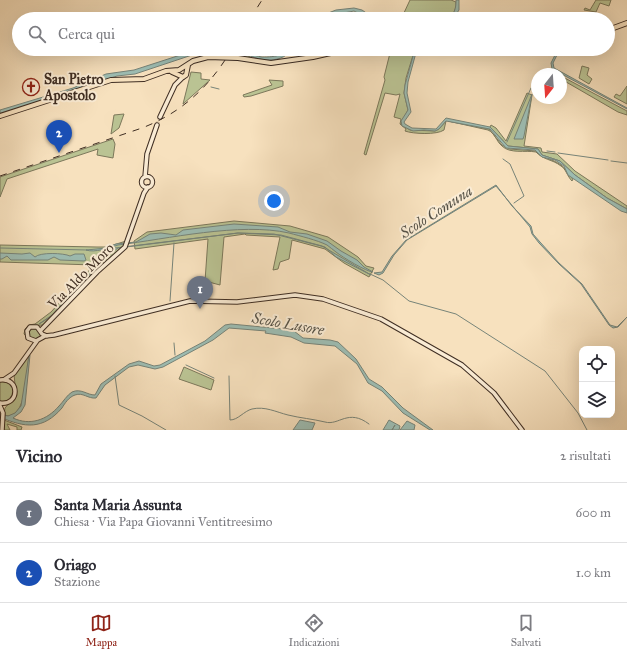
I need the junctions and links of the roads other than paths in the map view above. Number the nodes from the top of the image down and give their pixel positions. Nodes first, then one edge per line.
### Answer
1 (627, 23) edge
2 (615, 27) edge
3 (317, 56) edge
4 (181, 72) junction
5 (183, 77) joint
6 (176, 84) junction
7 (0, 116) edge
8 (160, 117) tunnel mouth
9 (157, 125) tunnel mouth
10 (146, 169) junction
11 (145, 177) junction
12 (150, 177) junction
13 (146, 186) junction
14 (45, 326) junction
15 (37, 327) junction
16 (41, 331) junction
17 (47, 336) junction
18 (39, 339) junction
19 (32, 340) junction
20 (31, 349) junction
21 (14, 373) junction
22 (2, 379) edge
23 (14, 385) junction
24 (8, 403) junction
25 (0, 404) edge
26 (3, 414) junction
27 (2, 430) edge
28 (522, 430) edge

1 - 2 main road
3 - 4 main road
4 - 5 main road
4 - 6 main road
4 - 7 main road
5 - 6 main road
6 - 8 main road
9 - 10 main road
10 - 11 main road
10 - 12 main road
11 - 12 main road
11 - 13 main road
12 - 13 main road
13 - 14 main road, Via Aldo Moro
14 - 15 main road, Via Aldo Moro
14 - 16 main road, Via Aldo Moro
15 - 16 main road
15 - 19 main road
16 - 17 main road
16 - 18 main road
17 - 18 main road
17 - 28 main road
18 - 19 main road
18 - 20 main road
19 - 20 main road
20 - 21 main road
21 - 22 main road
21 - 23 main road
22 - 23 main road
23 - 24 main road
24 - 25 main road
24 - 26 main road
25 - 26 main road
26 - 27 main road

